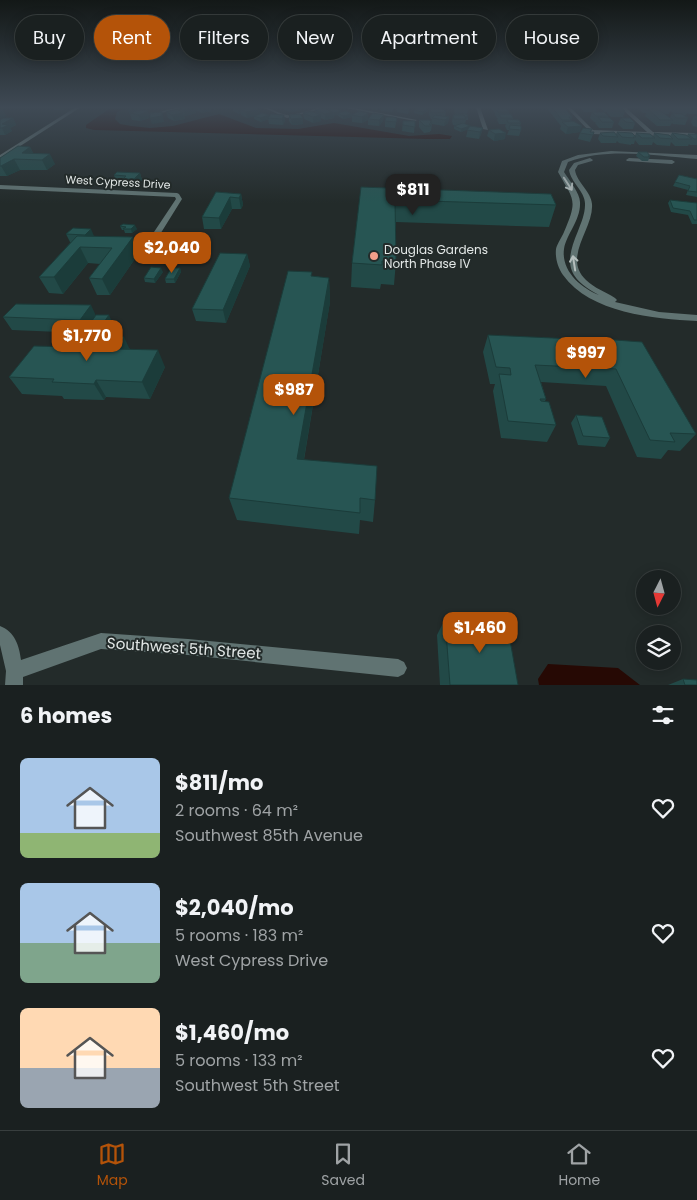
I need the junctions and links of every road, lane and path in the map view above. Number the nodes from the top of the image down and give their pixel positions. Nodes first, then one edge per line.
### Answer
1 (28, 139) edge
2 (622, 154) junction
3 (656, 155) junction
4 (0, 157) edge
5 (697, 157) edge
6 (629, 160) junction
7 (665, 162) junction
8 (697, 162) edge
9 (562, 168) junction
10 (572, 170) junction
11 (0, 188) edge
12 (576, 208) junction
13 (588, 211) junction
14 (150, 244) dead end
15 (576, 280) junction
16 (697, 318) edge
17 (0, 634) edge
18 (398, 668) dead end
19 (14, 678) edge

1 - 4 street
2 - 3 street
2 - 6 street
2 - 9 street
3 - 5 street
3 - 7 street
6 - 7 street
6 - 10 street
7 - 8 street
9 - 10 street
9 -> 12 street
10 - 13 street
11 - 14 street, West Cypress Drive
12 - 13 street
12 - 15 street
15 -> 13 street
15 - 16 street
17 - 19 street, Southwest 5th Street
18 - 19 street, Southwest 5th Street

